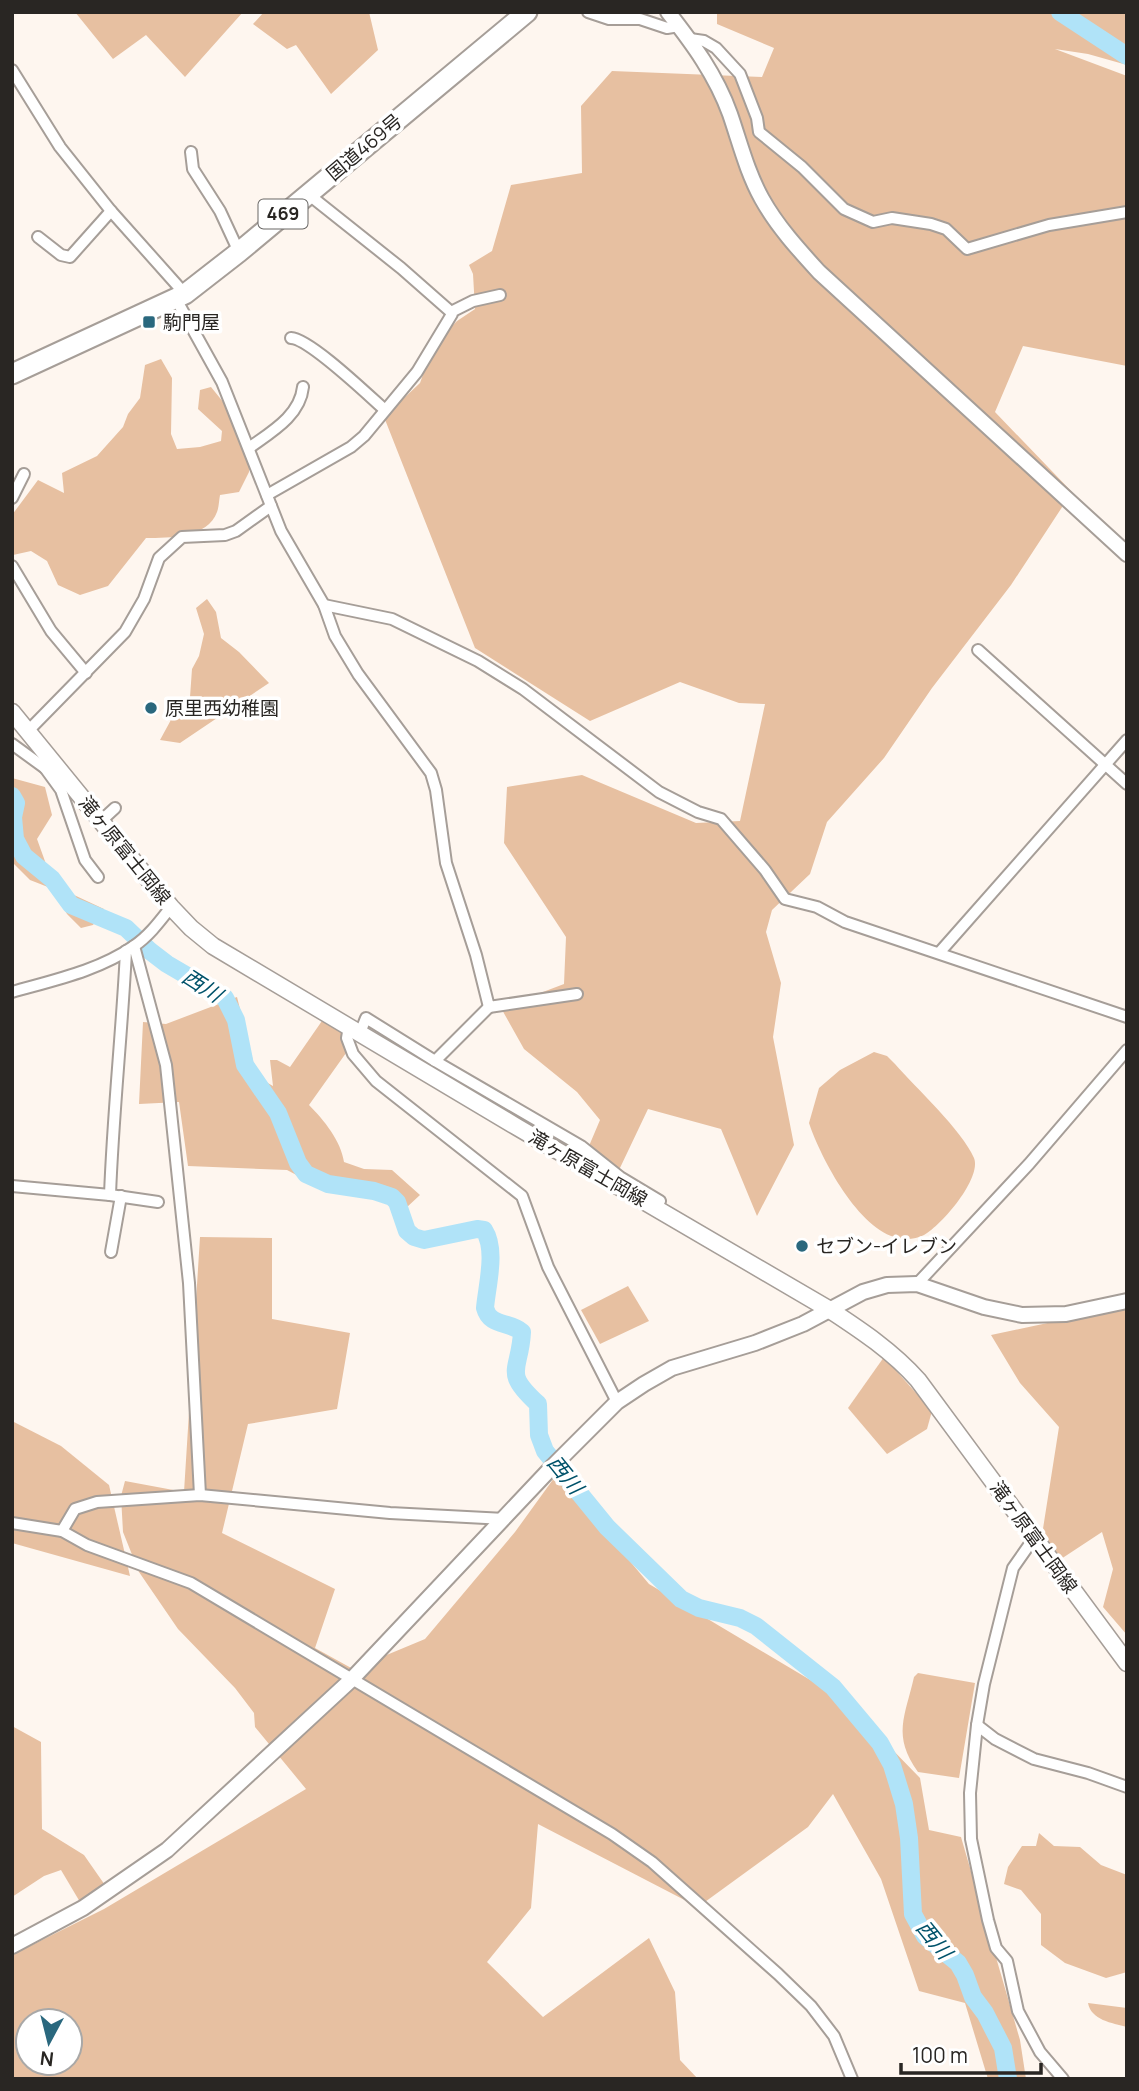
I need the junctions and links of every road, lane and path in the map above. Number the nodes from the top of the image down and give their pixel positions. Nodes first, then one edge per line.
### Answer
1 (527, 12) edge
2 (589, 12) edge
3 (668, 12) edge
4 (679, 26) junction
5 (690, 39) junction
6 (14, 77) edge
7 (191, 152) dead end
8 (308, 194) junction
9 (111, 211) junction
10 (1127, 212) edge
11 (38, 237) dead end
12 (239, 251) junction
13 (500, 295) dead end
14 (181, 296) junction
15 (451, 312) junction
16 (291, 338) dead end
17 (12, 374) edge
18 (303, 387) dead end
19 (385, 410) junction
20 (249, 449) junction
21 (24, 474) dead end
22 (12, 498) edge
23 (269, 500) junction
24 (1127, 554) edge
25 (12, 566) edge
26 (324, 605) junction
27 (978, 650) dead end
28 (86, 673) junction
29 (12, 712) edge
30 (28, 731) junction
31 (1127, 740) edge
32 (12, 744) edge
33 (1105, 764) junction
34 (49, 765) junction
35 (1127, 784) edge
36 (115, 808) dead end
37 (102, 820) junction
38 (98, 877) dead end
39 (171, 907) junction
40 (130, 948) junction
41 (939, 953) junction
42 (12, 992) edge
43 (577, 994) dead end
44 (489, 1007) junction
45 (1127, 1017) edge
46 (354, 1030) junction
47 (1127, 1050) edge
48 (435, 1061) junction
49 (12, 1186) edge
50 (116, 1196) junction
51 (660, 1201) dead end
52 (158, 1202) dead end
53 (111, 1252) dead end
54 (917, 1284) junction
55 (1127, 1301) edge
56 (830, 1310) junction
57 (617, 1402) junction
58 (200, 1494) junction
59 (505, 1519) junction
60 (12, 1523) edge
61 (62, 1531) junction
62 (1034, 1538) junction
63 (1127, 1663) edge
64 (351, 1680) junction
65 (977, 1725) junction
66 (1127, 1787) edge
67 (12, 1946) edge
68 (852, 2079) edge
69 (1063, 2079) edge

1 - 8 highway, 国道469号 / 469
2 - 4 street
3 - 4 street
4 - 5 street
5 - 10 street
5 - 24 street
6 - 9 street
7 - 12 street
8 - 12 highway, 国道469号 / 469
8 - 15 street
9 - 11 street
9 - 14 street
12 - 14 highway, 国道469号 / 469
13 - 15 street
14 - 17 highway, 国道469号 / 469
14 - 20 street
15 - 19 street
16 - 19 street
18 - 20 street
19 - 23 street
20 - 23 street
21 - 22 street
23 - 26 street
23 - 28 street
25 - 28 street
26 - 41 street
26 - 44 street
27 - 33 street
28 - 30 street
29 - 30 main road, 滝ヶ原富士岡線
30 - 34 main road, 滝ヶ原富士岡線
31 - 33 street
32 - 34 street
33 - 35 street
33 - 41 street
34 - 37 main road, 滝ヶ原富士岡線
34 - 38 street
36 - 37 street
37 - 39 main road, 滝ヶ原富士岡線
39 - 40 street
39 - 46 main road, 滝ヶ原富士岡線
40 - 42 street
40 - 50 street
40 - 58 street
41 - 45 street
43 - 44 street
44 - 48 street
46 - 48 street
46 - 56 main road, 滝ヶ原富士岡線
46 - 57 street
47 - 54 street
48 - 51 street
49 - 50 street
50 - 52 street
50 - 53 street
54 - 55 street
54 - 56 street
56 - 57 street
56 - 62 main road, 滝ヶ原富士岡線
57 - 59 street
58 - 59 street
58 - 61 street
59 - 64 street
60 - 61 street
61 - 64 street
62 - 63 main road, 滝ヶ原富士岡線
62 - 65 street
64 - 67 street
64 - 68 street
65 - 66 street
65 - 69 street

